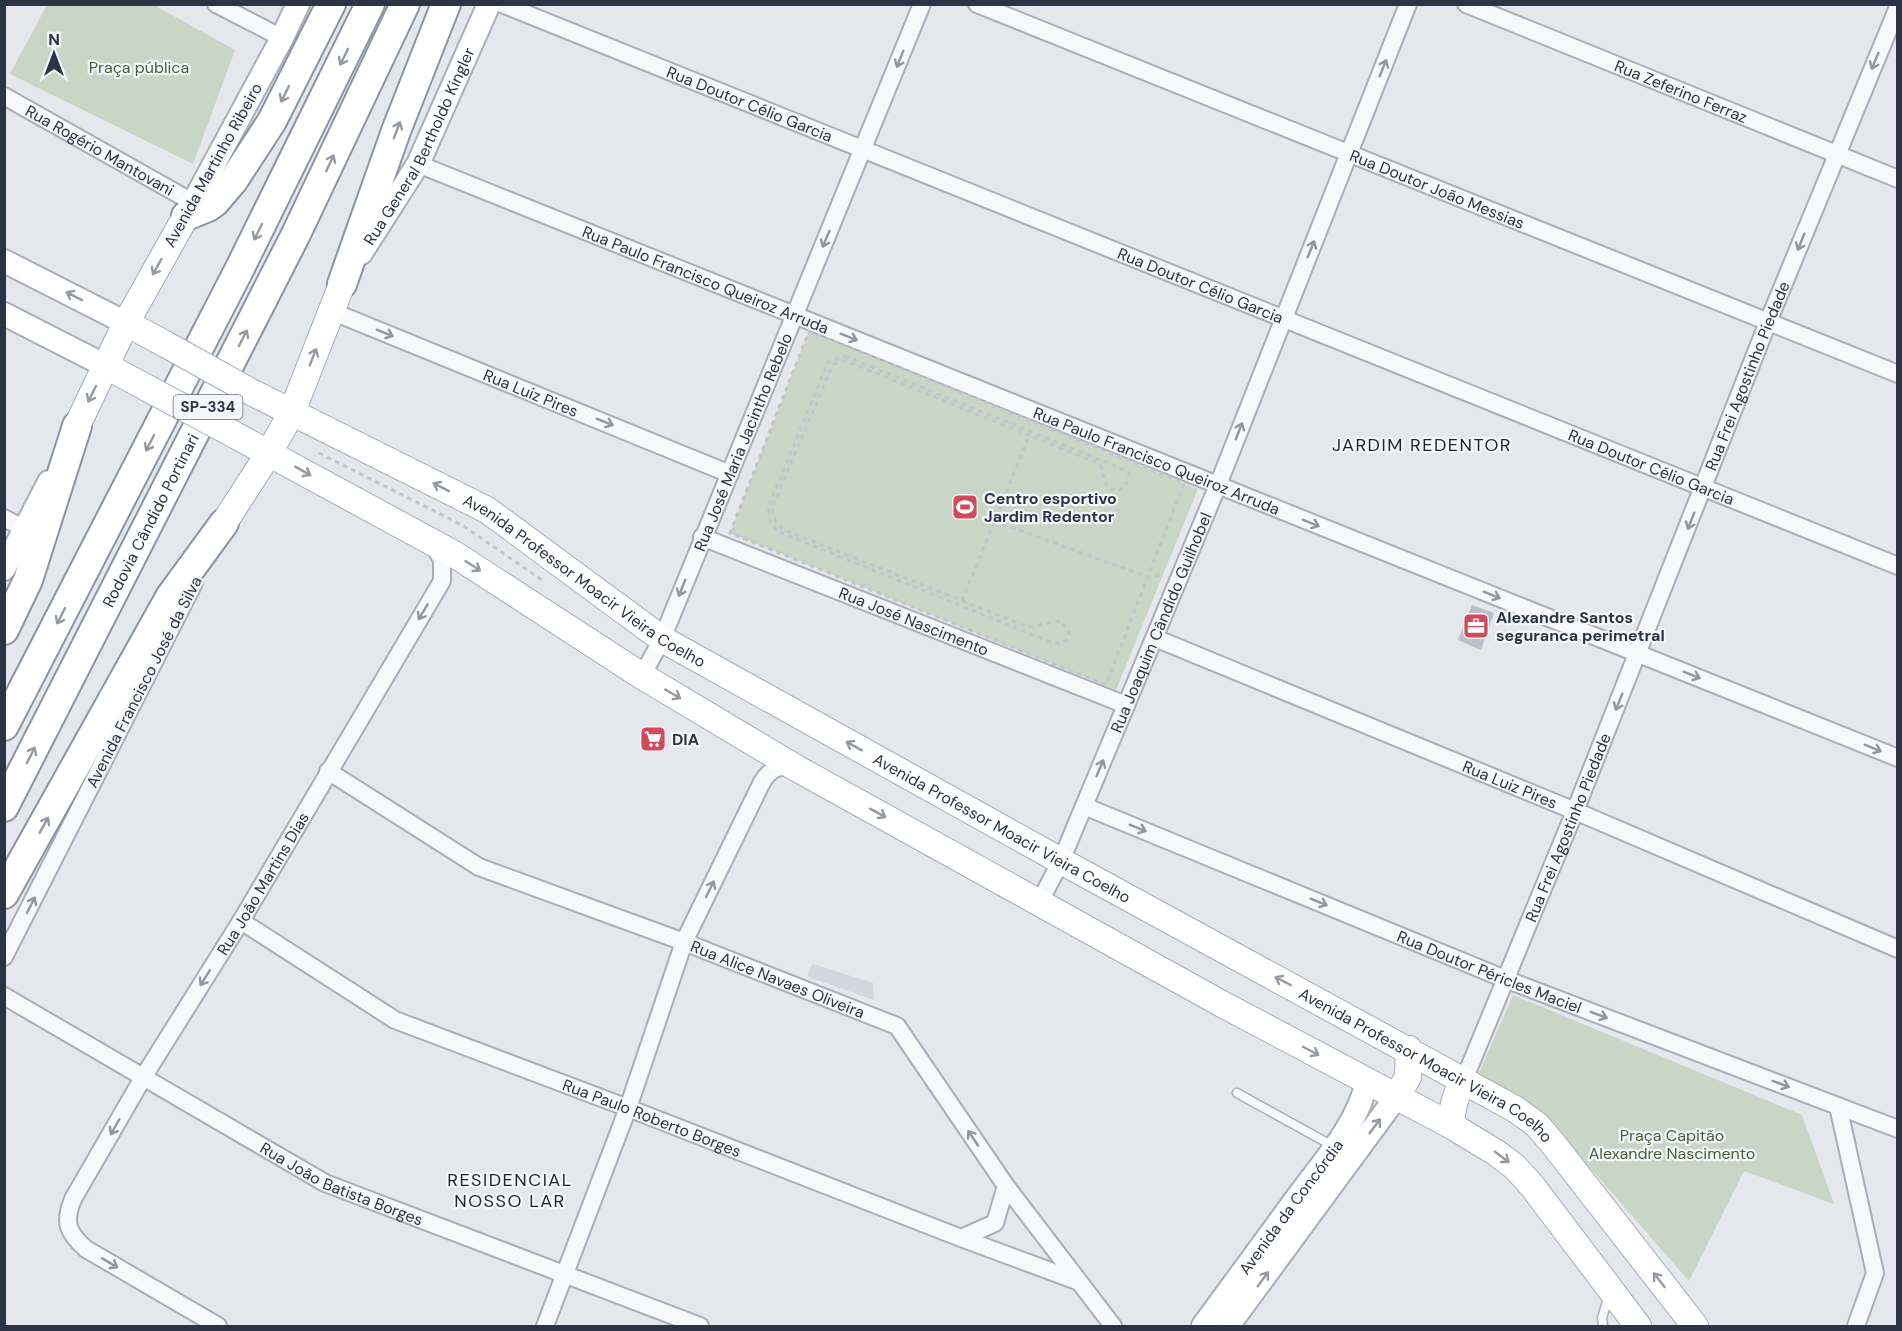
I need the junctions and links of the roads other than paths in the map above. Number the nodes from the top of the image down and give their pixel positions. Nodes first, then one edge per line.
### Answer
1 (216, 4) edge
2 (298, 4) edge
3 (331, 4) edge
4 (370, 4) edge
5 (405, 4) edge
6 (446, 4) edge
7 (489, 4) edge
8 (502, 4) edge
9 (922, 4) edge
10 (977, 4) edge
11 (1408, 4) edge
12 (1466, 4) edge
13 (1898, 7) edge
14 (282, 38) junction
15 (4, 96) edge
16 (863, 150) junction
17 (1349, 154) junction
18 (1836, 154) junction
19 (418, 164) junction
20 (1898, 179) edge
21 (190, 210) junction
22 (4, 261) edge
23 (342, 284) junction
24 (331, 311) junction
25 (4, 314) edge
26 (795, 315) junction
27 (1283, 318) junction
28 (1768, 322) junction
29 (126, 323) junction
30 (106, 366) junction
31 (1898, 374) edge
32 (292, 411) junction
33 (77, 426) joint
34 (269, 453) junction
35 (730, 474) junction
36 (1218, 485) junction
37 (1704, 488) junction
38 (4, 518) edge
39 (224, 523) junction
40 (33, 536) junction
41 (702, 537) junction
42 (431, 541) junction
43 (1898, 566) edge
44 (4, 569) edge
45 (4, 630) edge
46 (1155, 638) junction
47 (662, 639) junction
48 (1638, 653) junction
49 (642, 676) junction
50 (1126, 705) junction
51 (4, 726) edge
52 (1898, 758) edge
53 (796, 768) junction
54 (328, 771) junction
55 (1084, 806) junction
56 (4, 807) edge
57 (1575, 811) junction
58 (1061, 861) junction
59 (4, 894) edge
60 (1039, 903) junction
61 (241, 921) junction
62 (684, 942) junction
63 (1898, 949) edge
64 (4, 957) edge
65 (1505, 979) junction
66 (4, 996) edge
67 (1409, 1049) junction
68 (144, 1076) junction
69 (1464, 1080) junction
70 (1367, 1081) junction
71 (1237, 1094) dead end
72 (1397, 1096) junction
73 (1838, 1106) junction
74 (628, 1108) junction
75 (1452, 1126) junction
76 (1898, 1129) edge
77 (1343, 1151) junction
78 (1006, 1186) junction
79 (961, 1238) junction
80 (565, 1273) junction
81 (1078, 1281) junction
82 (1610, 1289) junction
83 (218, 1326) edge
84 (545, 1326) edge
85 (700, 1326) edge
86 (1113, 1326) edge
87 (1203, 1326) edge
88 (1228, 1326) edge
89 (1603, 1326) edge
90 (1638, 1326) edge
91 (1695, 1326) edge
92 (1856, 1326) edge

1 - 14 street
2 - 14 street, Avenida Martinho Ribeiro
3 -> 21 highway
4 -> 51 highway, SP-334
56 -> 5 highway, Rodovia Cândido Portinari / SP-334
23 -> 6 highway
7 - 19 street, Rua General Bertholdo Kingler
8 - 16 street, Rua Doutor Célio Garcia
9 -> 16 street, Rua José Maria Jacintho Rebelo
10 - 17 street, Rua Doutor João Messias
17 -> 11 street, Rua Joaquim Cândido Guilhobel
12 - 18 street, Rua Zeferino Ferraz
13 -> 18 street, Rua Frei Agostinho Piedade
14 - 21 street, Avenida Martinho Ribeiro
15 - 21 street, Rua Rogério Mantovani
16 -> 26 street, Rua José Maria Jacintho Rebelo
16 - 27 street, Rua Doutor Célio Garcia
27 -> 17 street, Rua Joaquim Cândido Guilhobel
17 - 28 street, Rua Doutor João Messias
18 - 20 street, Rua Zeferino Ferraz
18 -> 28 street, Rua Frei Agostinho Piedade
19 - 23 street, Rua General Bertholdo Kingler
19 - 26 street, Rua Paulo Francisco Queiroz Arruda
21 -> 29 main road, Avenida Martinho Ribeiro
29 -> 22 street
23 - 24 main road, Avenida Francisco José da Silva
32 -> 24 main road, Avenida Francisco José da Silva
24 -> 35 street, Rua Luiz Pires
25 - 30 street
26 - 35 street, Rua José Maria Jacintho Rebelo
26 -> 36 street, Rua Paulo Francisco Queiroz Arruda
36 -> 27 street, Rua Joaquim Cândido Guilhobel
27 - 37 street, Rua Doutor Célio Garcia
28 - 31 street, Rua Doutor João Messias
28 - 37 street, Rua Frei Agostinho Piedade
29 - 30 main road, Avenida Martinho Ribeiro
29 - 32 main road, Avenida Professor Moacir Vieira Coelho, bridge
30 -> 33 main road, Avenida Martinho Ribeiro
30 - 34 main road, bridge
32 - 34 main road, Avenida Francisco José da Silva
47 -> 32 main road, Avenida Professor Moacir Vieira Coelho
33 - 40 highway
34 - 39 main road, Avenida Francisco José da Silva
34 -> 42 main road
35 - 41 street, Rua José Maria Jacintho Rebelo
36 - 46 street, Rua Joaquim Cândido Guilhobel
36 -> 48 street, Rua Paulo Francisco Queiroz Arruda
37 - 43 street, Rua Doutor Célio Garcia
37 -> 48 street, Rua Frei Agostinho Piedade
38 - 40 street
59 -> 39 highway
64 -> 39 street, Avenida Francisco José da Silva
40 - 44 street
40 - 45 highway
41 -> 47 street, Rua José Maria Jacintho Rebelo
41 - 50 street, Rua José Nascimento
42 -> 49 main road
42 -> 54 street, Rua João Martins Dias
46 - 50 street, Rua Joaquim Cândido Guilhobel
46 - 57 street, Rua Luiz Pires
47 - 49 street, Rua José Maria Jacintho Rebelo
58 -> 47 main road, Avenida Professor Moacir Vieira Coelho
48 -> 52 street, Rua Paulo Francisco Queiroz Arruda
48 -> 57 street, Rua Frei Agostinho Piedade
49 -> 53 main road
55 -> 50 street, Rua Joaquim Cândido Guilhobel
53 -> 60 main road
62 -> 53 street
54 - 61 street, Rua João Martins Dias
54 - 62 street, Rua Alice Navaes Oliveira
55 - 58 street, Rua Joaquim Cândido Guilhobel
55 -> 65 street, Rua Doutor Péricles Maciel
57 - 63 street, Rua Luiz Pires
57 - 65 street, Rua Frei Agostinho Piedade
58 - 60 street, Rua Joaquim Cândido Guilhobel
67 -> 58 main road, Avenida Professor Moacir Vieira Coelho
60 -> 70 main road
61 -> 68 street, Rua João Martins Dias
61 - 74 street, Rua Paulo Roberto Borges
62 - 74 street
78 -> 62 street, Rua Alice Navaes Oliveira
65 - 69 street, Rua Frei Agostinho Piedade
65 -> 73 street, Rua Doutor Péricles Maciel
66 - 68 street, Rua João Batista Borges
67 - 69 main road, Avenida Professor Moacir Vieira Coelho
67 - 72 main road
68 - 80 street, Rua João Batista Borges
68 -> 83 street, Rua João Martins Dias
69 - 75 main road
91 -> 69 main road, Avenida Professor Moacir Vieira Coelho
70 - 72 main road
70 - 77 street, Avenida da Concórdia
71 - 77 lane
72 - 75 main road
77 -> 72 street, Avenida da Concórdia
73 - 76 street, Rua Doutor Péricles Maciel
73 - 92 street
74 - 79 street, Rua Paulo Roberto Borges
74 - 80 street
75 -> 82 main road
77 - 87 street, Avenida da Concórdia
88 -> 77 street, Avenida da Concórdia
78 - 79 street
78 - 81 street, Rua Alice Navaes Oliveira
79 - 81 street, Rua Paulo Roberto Borges
80 - 84 street
80 - 85 street, Rua João Batista Borges
81 - 86 street, Rua Alice Navaes Oliveira
82 - 89 lane
82 - 90 main road

